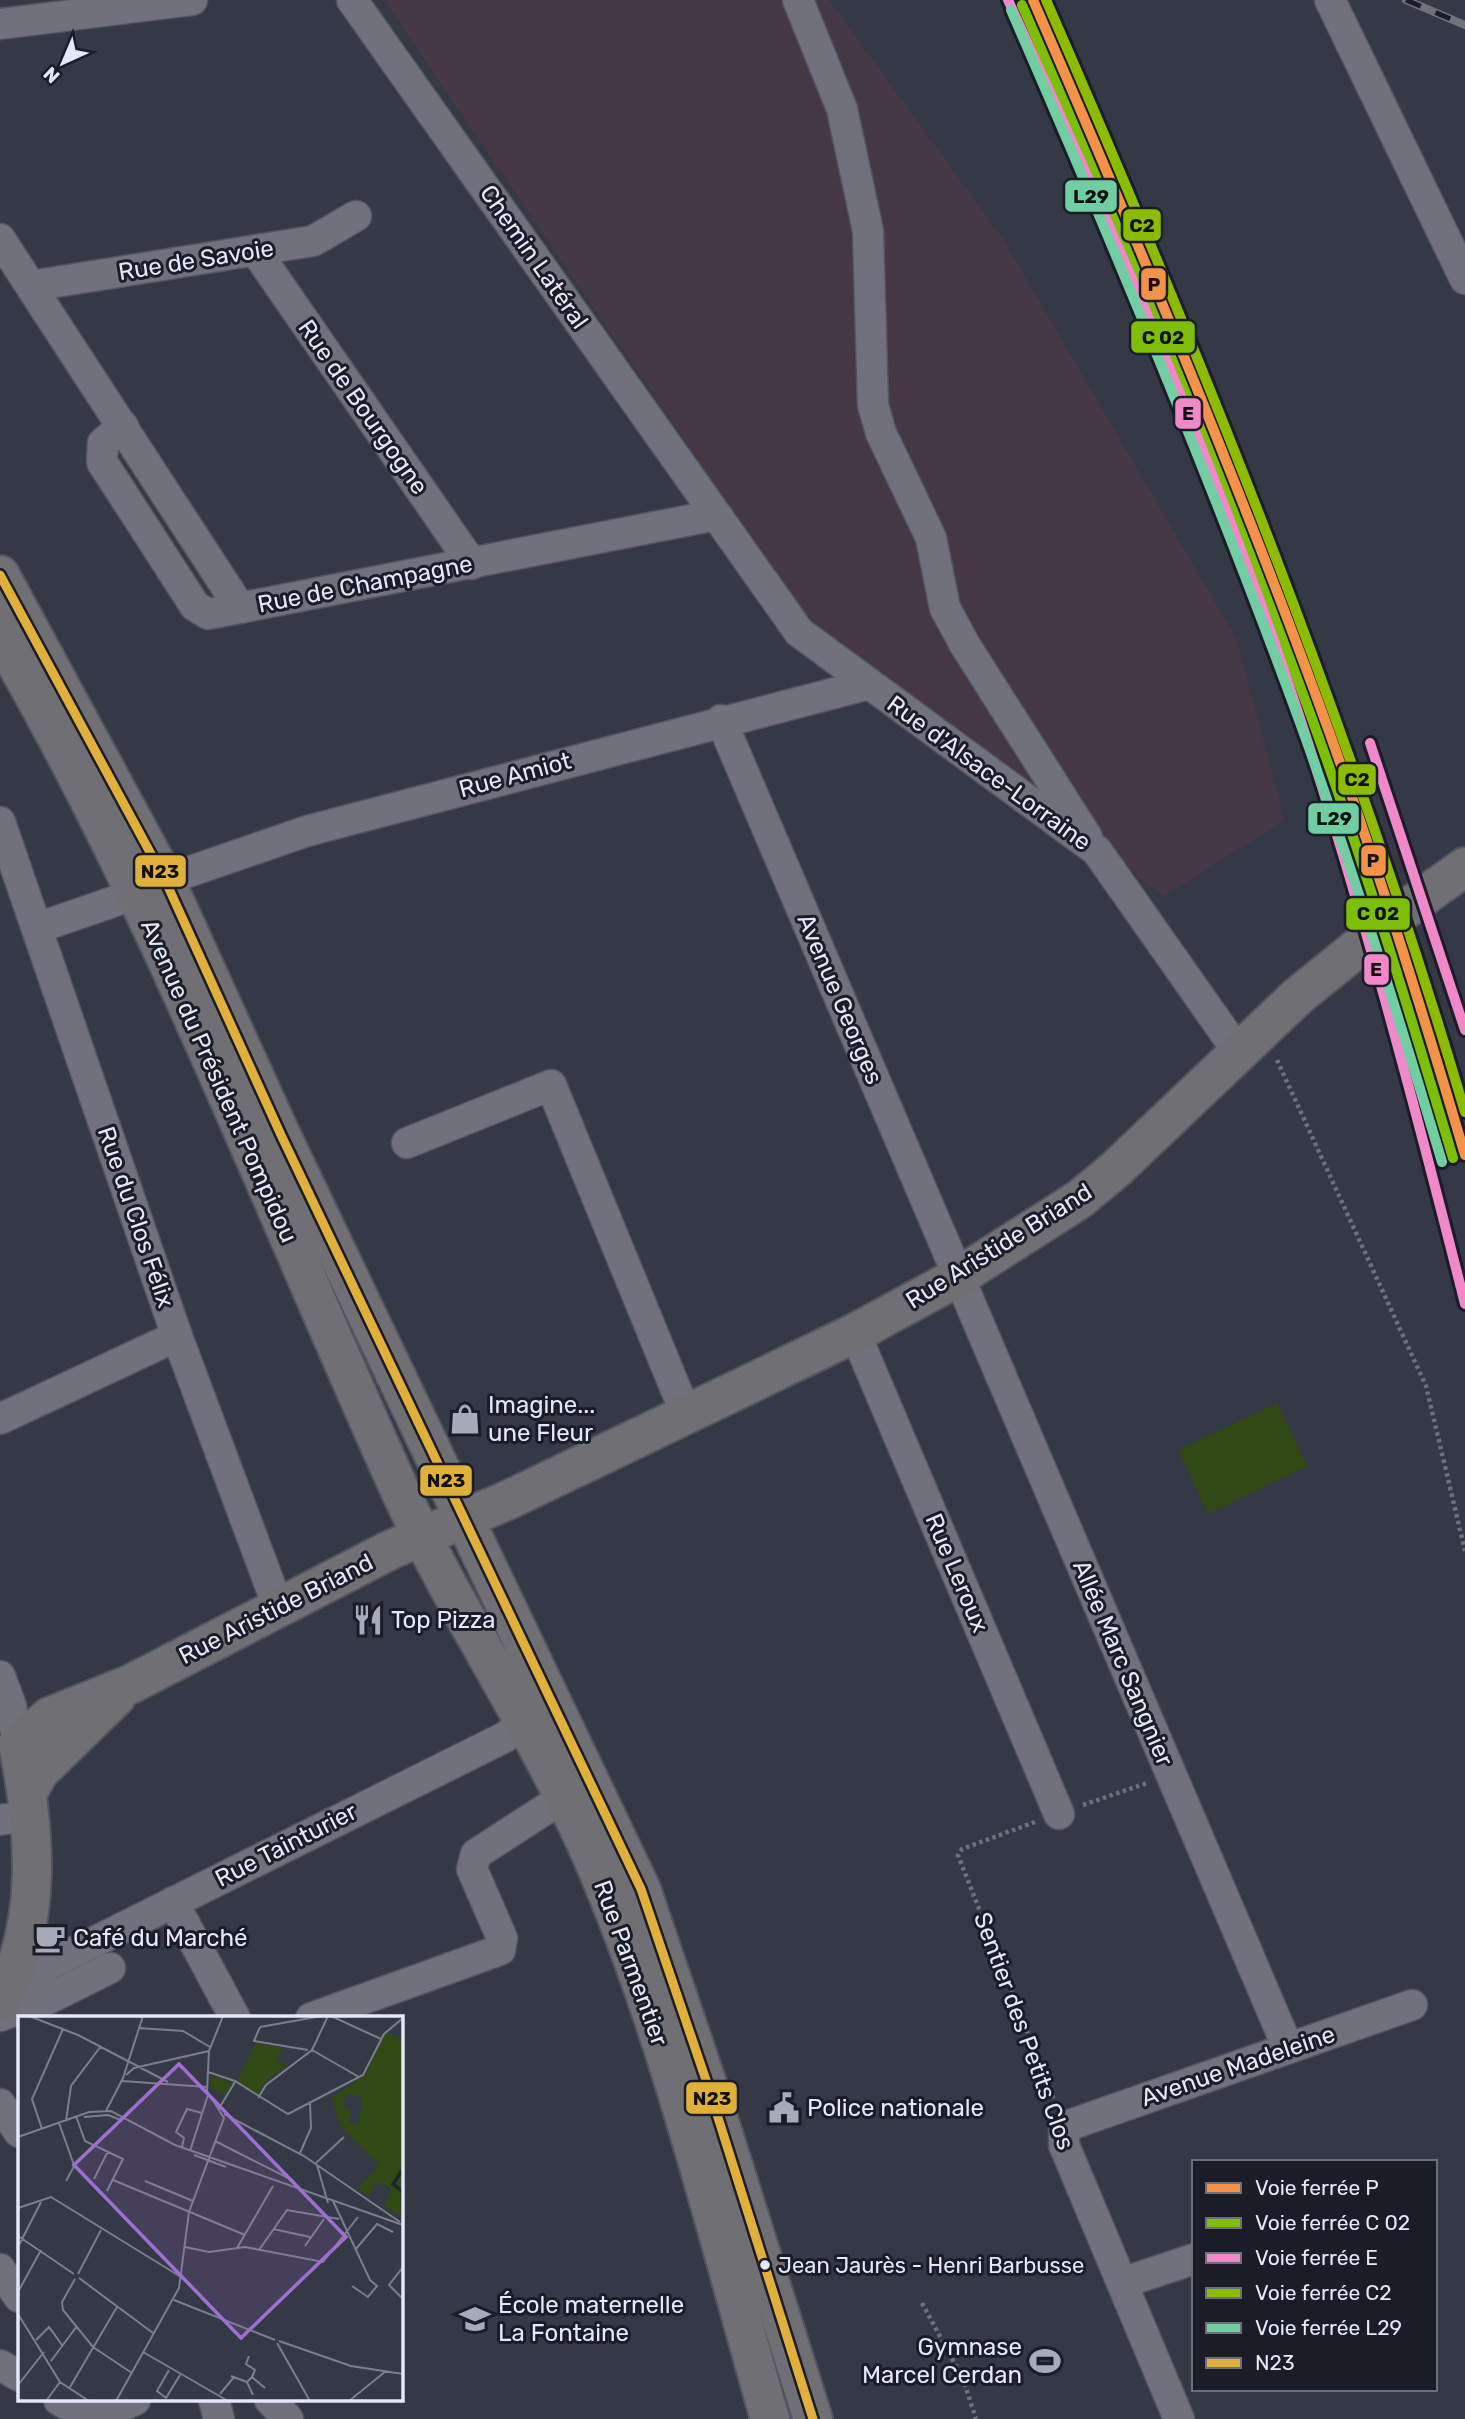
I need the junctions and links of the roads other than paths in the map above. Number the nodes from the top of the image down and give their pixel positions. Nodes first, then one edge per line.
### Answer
1 (192, 0) edge
2 (352, 0) edge
3 (798, 0) edge
4 (1330, 0) edge
5 (0, 24) edge
6 (356, 216) dead end
7 (0, 239) edge
8 (255, 250) junction
9 (1465, 279) edge
10 (31, 286) junction
11 (716, 515) junction
12 (472, 564) junction
13 (0, 575) edge
14 (0, 635) edge
15 (869, 684) junction
16 (721, 720) junction
17 (0, 822) edge
18 (1097, 852) junction
19 (1465, 867) edge
20 (151, 887) junction
21 (37, 928) junction
22 (1251, 1041) junction
23 (407, 1143) dead end
24 (958, 1278) junction
25 (311, 1289) junction
26 (855, 1333) junction
27 (177, 1336) junction
28 (686, 1414) junction
29 (0, 1419) edge
30 (506, 1501) junction
31 (463, 1518) junction
32 (421, 1536) junction
33 (487, 1565) junction
34 (279, 1609) junction
35 (0, 1676) edge
36 (131, 1684) junction
37 (534, 1701) junction
38 (18, 1744) junction
39 (563, 1798) junction
40 (19, 1810) edge
41 (1059, 1814) road end
42 (173, 1902) junction
43 (110, 1968) dead end
44 (2, 2003) edge
45 (1412, 2005) dead end
46 (234, 2016) edge
47 (317, 2016) edge
48 (1288, 2048) junction
49 (0, 2104) edge
50 (1064, 2127) joint
51 (18, 2131) edge
52 (1192, 2260) edge
53 (0, 2269) edge
54 (1122, 2283) junction
55 (18, 2296) edge
56 (0, 2365) edge
57 (18, 2375) edge
58 (63, 2402) edge
59 (125, 2402) edge
60 (215, 2402) edge
61 (272, 2402) edge
62 (94, 2408) edge
63 (219, 2419) edge
64 (288, 2419) edge
65 (770, 2419) edge
66 (813, 2419) edge
67 (1179, 2419) edge

1 - 5 street
2 - 11 street, Chemin Latéral
3 - 18 street
4 - 9 street
6 - 8 street, Rue de Savoie
7 - 10 street, Rue de Champagne
8 - 10 street, Rue de Savoie
8 - 12 street, Rue de Bourgogne
10 - 12 street, Rue de Champagne
11 - 12 street, Rue de Champagne
11 - 15 street, Rue d'Alsace-Lorraine
13 - 20 main road, Avenue du Président Pompidou
14 - 20 main road, Avenue du Président Pompidou
15 - 16 street, Rue Amiot
15 - 18 street, Rue d'Alsace-Lorraine
16 - 20 street, Rue Amiot
16 - 24 street, Avenue Georges
17 - 21 street, Rue du Clos Félix
18 - 22 street, Rue d'Alsace-Lorraine
19 - 22 main road, Rue Aristide Briand
20 - 21 street, Rue Amiot
20 - 25 main road, Avenue du Président Pompidou
20 - 31 main road, Avenue du Président Pompidou
21 - 27 street, Rue du Clos Félix
22 - 24 main road, Rue Aristide Briand
23 - 28 street
24 - 26 main road, Rue Aristide Briand
24 - 48 street, Allée Marc Sangnier
25 - 31 main road
25 - 32 main road, Avenue du Président Pompidou
26 - 28 main road, Rue Aristide Briand
26 - 41 street, Rue Leroux
27 - 29 street
27 - 34 street, Rue du Clos Félix
28 - 30 main road, Rue Aristide Briand
30 - 31 main road, Rue Aristide Briand
30 - 33 main road
31 - 32 main road, Rue Aristide Briand
31 - 33 main road, Rue Parmentier
32 - 34 main road, Rue Aristide Briand
32 - 37 main road, Rue Parmentier
33 - 37 main road, Rue Parmentier
34 - 36 main road, Rue Aristide Briand
35 - 38 street
36 - 38 main road, Rue Aristide Briand
36 - 40 main road, Rue Aristide Briand
37 - 39 main road, Rue Parmentier
37 - 42 street, Rue Tainturier
37 - 66 main road, Rue Parmentier
38 - 40 main road
39 - 47 street
39 - 65 main road, Rue Parmentier
40 - 44 main road
42 - 44 street, Rue Tainturier
42 - 46 street
43 - 44 street
45 - 48 street, Avenue Madeleine
48 - 50 street, Avenue Madeleine
49 - 51 street
50 - 54 street, Sentier des Petits Clos
52 - 54 street
53 - 55 street
54 - 67 street, Sentier des Petits Clos
56 - 57 street
58 - 62 street
59 - 62 street
60 - 63 street
61 - 64 street

